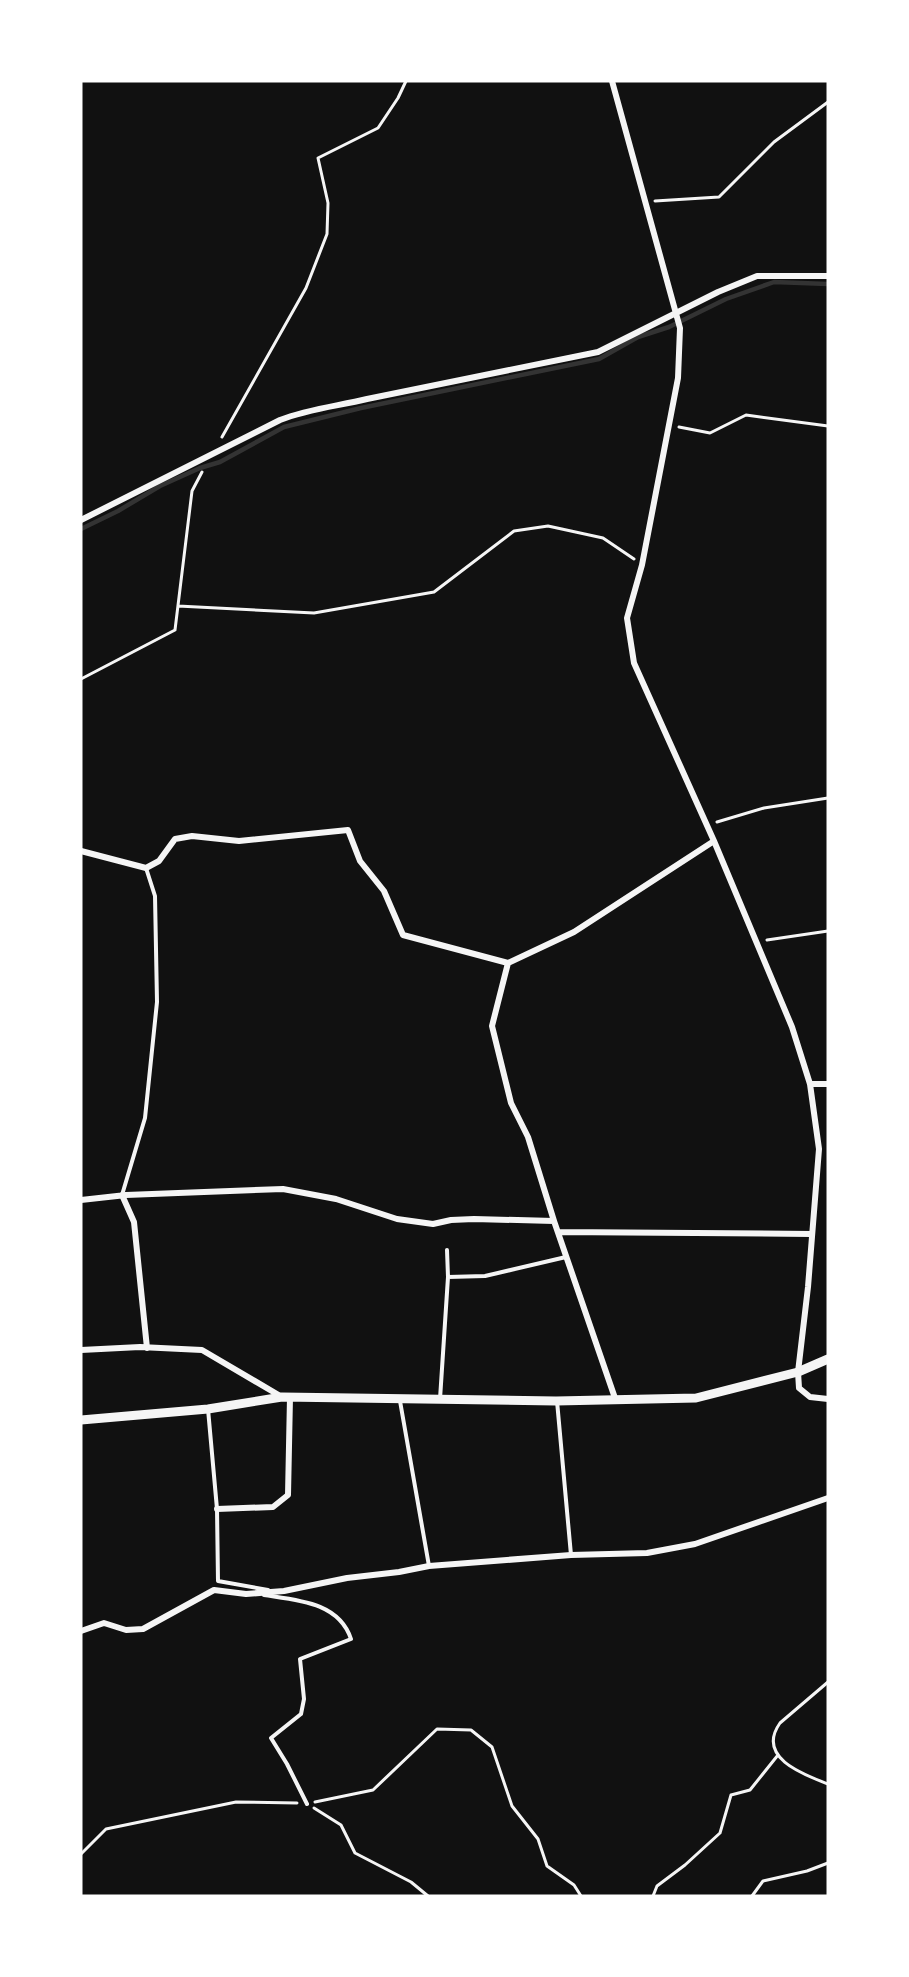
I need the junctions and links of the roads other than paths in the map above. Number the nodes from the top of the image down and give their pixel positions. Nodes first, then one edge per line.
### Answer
1 (612, 81) edge
2 (828, 276) edge
3 (675, 313) junction
4 (81, 520) edge
5 (714, 841) junction
6 (81, 850) edge
7 (146, 868) junction
8 (508, 963) junction
9 (810, 1084) junction
10 (828, 1084) edge
11 (122, 1196) junction
12 (81, 1200) edge
13 (554, 1221) junction
14 (558, 1232) junction
15 (812, 1234) junction
16 (447, 1250) dead end
17 (566, 1257) junction
18 (448, 1277) junction
19 (147, 1348) junction
20 (81, 1350) edge
21 (828, 1359) edge
22 (798, 1372) junction
23 (286, 1397) junction
24 (400, 1399) junction
25 (828, 1399) edge
26 (440, 1400) junction
27 (556, 1401) junction
28 (616, 1401) junction
29 (208, 1409) junction
30 (81, 1419) edge
31 (828, 1498) edge
32 (217, 1509) junction
33 (571, 1555) junction
34 (429, 1566) junction
35 (274, 1592) junction
36 (254, 1593) junction
37 (81, 1631) edge
38 (307, 1804) road end

1 - 3 street
2 - 3 street
3 - 4 street
3 - 5 street
5 - 8 street
5 - 9 street
6 - 7 street
7 - 8 street
7 - 11 lane
8 - 13 street
9 - 10 street
9 - 15 street
11 - 12 street
11 - 13 street
11 - 19 street
13 - 14 street
14 - 15 street
14 - 17 street
15 - 22 street
16 - 18 lane
17 - 18 lane
17 - 28 street
18 - 26 lane
19 - 20 street
19 - 23 street
21 - 22 main road
22 - 25 street
22 - 28 main road
23 - 24 main road
23 - 29 main road
23 - 32 street
24 - 26 main road
24 - 34 lane
26 - 27 main road
27 - 28 main road
27 - 33 lane
29 - 30 main road
29 - 32 lane
31 - 33 street
32 - 35 lane
33 - 34 street
34 - 35 street
35 - 36 street
36 - 37 street
36 - 38 lane

